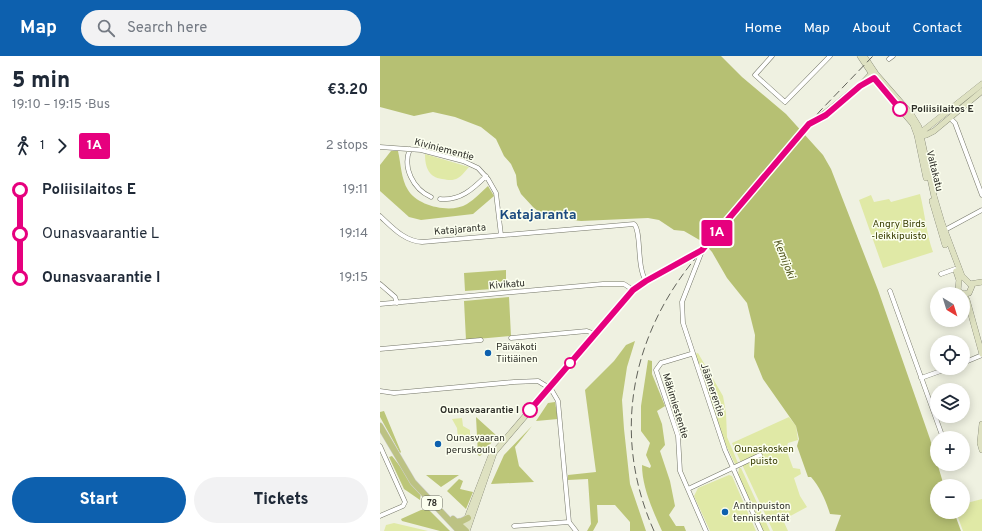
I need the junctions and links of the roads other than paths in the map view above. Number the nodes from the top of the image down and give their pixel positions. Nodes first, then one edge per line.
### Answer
1 (772, 56) edge
2 (830, 56) edge
3 (860, 56) edge
4 (864, 56) edge
5 (894, 56) edge
6 (889, 59) dead end
7 (874, 75) junction
8 (982, 88) edge
9 (943, 116) junction
10 (950, 118) junction
11 (920, 135) junction
12 (380, 147) edge
13 (410, 149) junction
14 (486, 176) junction
15 (982, 195) edge
16 (431, 197) dead end
17 (440, 199) dead end
18 (982, 210) edge
19 (380, 216) edge
20 (942, 232) junction
21 (501, 235) junction
22 (702, 250) junction
23 (690, 257) junction
24 (697, 262) junction
25 (955, 269) junction
26 (941, 274) dead end
27 (646, 281) junction
28 (981, 283) edge
29 (380, 284) edge
30 (959, 284) junction
31 (958, 287) edge
32 (963, 287) edge
33 (966, 287) edge
34 (970, 288) edge
35 (633, 290) junction
36 (890, 291) dead end
37 (970, 300) edge
38 (397, 303) junction
39 (380, 304) edge
40 (970, 311) edge
41 (595, 334) junction
42 (511, 338) dead end
43 (982, 339) edge
44 (481, 340) dead end
45 (380, 349) edge
46 (691, 354) junction
47 (982, 355) edge
48 (970, 360) edge
49 (930, 375) edge
50 (921, 378) junction
51 (549, 388) junction
52 (380, 391) edge
53 (982, 424) edge
54 (380, 426) edge
55 (940, 431) edge
56 (981, 437) edge
57 (380, 446) edge
58 (982, 450) edge
59 (494, 453) junction
60 (760, 455) dead end
61 (733, 469) junction
62 (407, 471) junction
63 (688, 489) junction
64 (380, 516) edge
65 (468, 518) junction
66 (456, 522) junction
67 (568, 522) junction
68 (514, 526) dead end
69 (464, 531) edge
70 (576, 531) edge
71 (706, 531) edge
72 (760, 531) edge

1 - 2 street
3 - 7 street
4 - 7 street
5 - 6 street
7 - 11 street, Valtakatu
7 - 22 street
8 - 9 street
8 - 10 street
9 - 10 street
9 - 11 street
10 - 11 street
10 - 15 street
11 - 20 street, Valtakatu
12 - 13 street, Kiviniementie
13 - 14 street, Kiviniementie
13 - 16 street
14 - 17 street
14 - 21 street, Kiviniementie
18 - 20 street
19 - 21 street, Katajaranta
20 - 25 street, Valtakatu
20 - 33 street, Valtakatu
21 - 27 street, Katajaranta
22 - 23 street
22 - 24 street, Jäämerentie
23 - 24 street
23 - 27 street
24 - 46 street, Jäämerentie
25 - 26 street
25 - 30 street, Valtakatu
27 - 35 street
28 - 34 street
29 - 38 street
30 - 31 street, Valtakatu
30 - 32 street
35 - 38 street, Kivikatu
35 - 41 street
36 - 50 street
37 - 43 street, Valtakatu
38 - 39 street, Kivikatu
40 - 47 street, Valtakatu
41 - 42 street
41 - 51 street
44 - 45 street
46 - 61 street, Jäämerentie
46 - 63 street, Mäkimiestentie
47 - 48 street
49 - 50 street
50 - 55 street
51 - 52 street
51 - 59 street
51 - 67 street
53 - 56 street
54 - 62 main road, 78
56 - 58 street
57 - 64 street
59 - 65 street
59 - 69 street
60 - 61 street
61 - 63 street
61 - 72 street, Jäämerentie
62 - 66 main road, 78
62 - 69 main road, 78
63 - 71 street, Mäkimiestentie
65 - 66 main road
65 - 69 street
66 - 69 main road, 78
67 - 68 street
67 - 70 street

